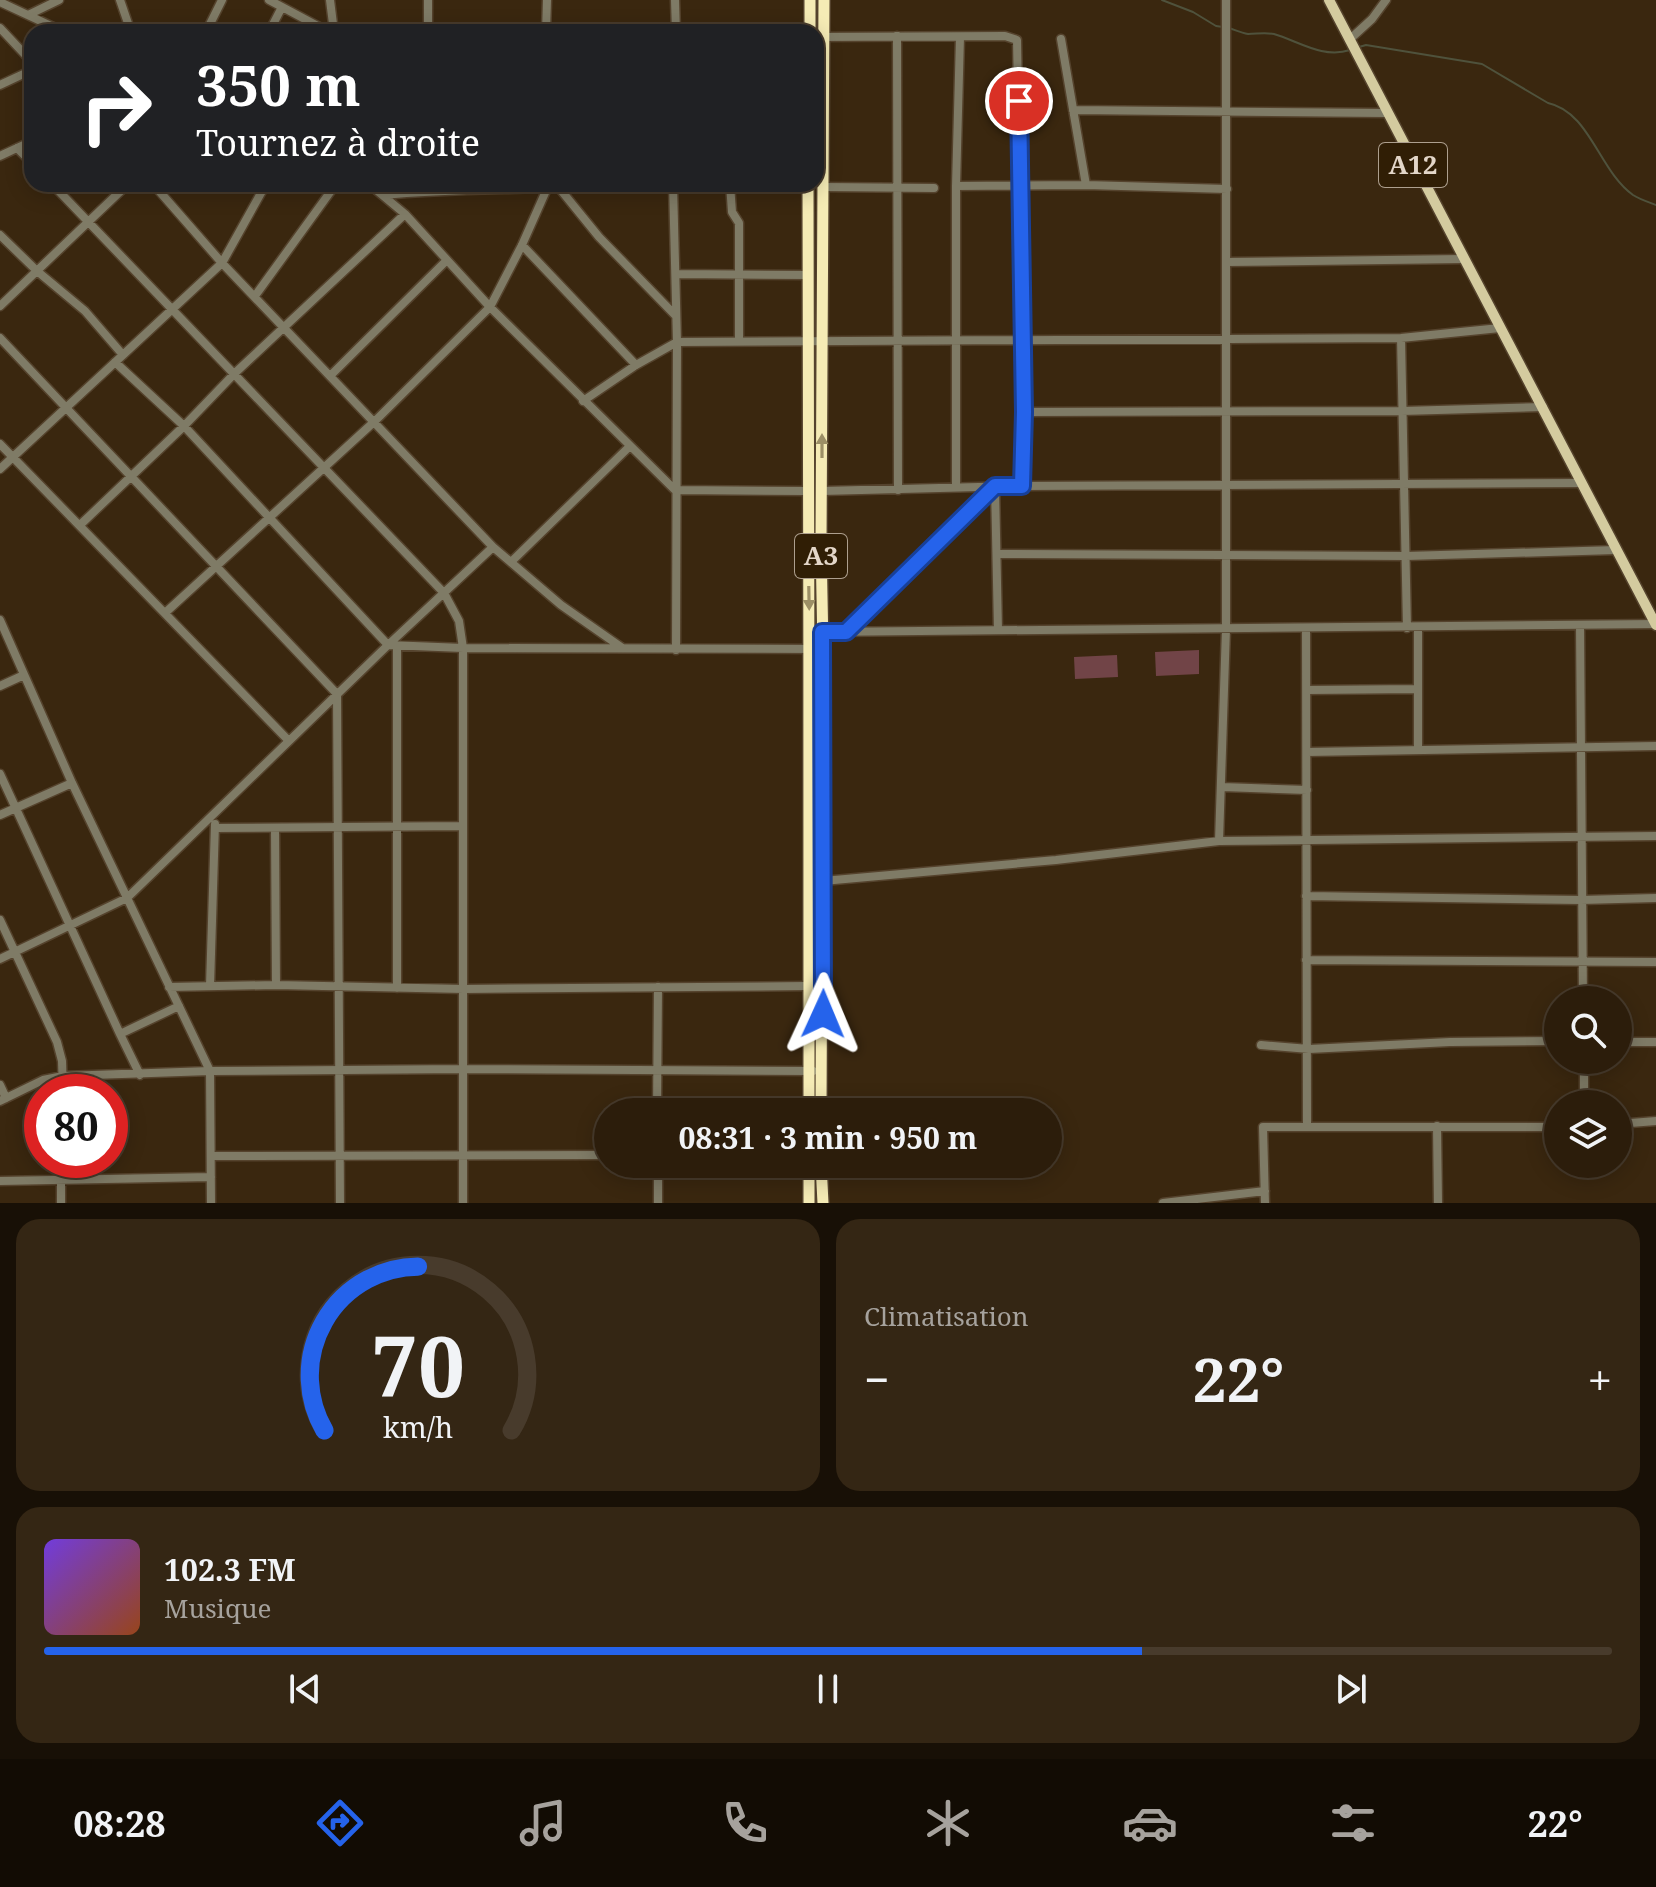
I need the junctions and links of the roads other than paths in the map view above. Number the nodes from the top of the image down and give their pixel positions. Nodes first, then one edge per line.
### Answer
1 (59, 0) edge
2 (120, 0) edge
3 (222, 0) edge
4 (269, 0) edge
5 (330, 0) edge
6 (428, 0) edge
7 (547, 0) edge
8 (675, 0) edge
9 (810, 0) edge
10 (824, 0) edge
11 (1226, 0) edge
12 (1329, 0) edge
13 (1386, 0) edge
14 (0, 2) edge
15 (282, 7) junction
16 (28, 15) junction
17 (47, 24) edge
18 (128, 24) edge
19 (210, 24) edge
20 (273, 24) edge
21 (316, 24) edge
22 (332, 24) edge
23 (428, 24) edge
24 (546, 24) edge
25 (676, 24) edge
26 (810, 24) edge
27 (821, 24) edge
28 (0, 28) edge
29 (897, 36) junction
30 (824, 37) edge
31 (960, 37) junction
32 (1061, 39) dead end
33 (1349, 40) junction
34 (24, 54) edge
35 (24, 74) edge
36 (0, 85) edge
37 (1073, 110) junction
38 (1227, 112) junction
39 (1386, 113) junction
40 (24, 145) edge
41 (17, 148) junction
42 (24, 155) edge
43 (0, 156) edge
44 (1020, 185) junction
45 (1086, 185) junction
46 (956, 186) junction
47 (824, 187) edge
48 (897, 187) junction
49 (934, 188) dead end
50 (1227, 189) junction
51 (60, 192) edge
52 (120, 192) edge
53 (160, 192) edge
54 (262, 192) edge
55 (330, 192) edge
56 (380, 192) edge
57 (404, 192) edge
58 (546, 192) edge
59 (562, 192) edge
60 (673, 192) edge
61 (731, 192) edge
62 (808, 192) edge
63 (823, 192) edge
64 (384, 195) junction
65 (405, 214) junction
66 (89, 222) junction
67 (0, 235) edge
68 (522, 245) junction
69 (1463, 259) junction
70 (447, 260) junction
71 (1227, 262) junction
72 (222, 263) junction
73 (37, 271) junction
74 (676, 274) junction
75 (739, 274) junction
76 (809, 275) junction
77 (255, 296) junction
78 (0, 306) edge
79 (490, 307) junction
80 (173, 309) junction
81 (675, 315) junction
82 (284, 327) junction
83 (1500, 328) junction
84 (0, 338) edge
85 (1227, 338) junction
86 (1401, 338) junction
87 (809, 340) junction
88 (822, 340) junction
89 (897, 340) junction
90 (1021, 340) junction
91 (739, 341) junction
92 (958, 341) junction
93 (677, 342) junction
94 (123, 355) junction
95 (115, 362) junction
96 (636, 365) junction
97 (235, 373) junction
98 (331, 375) junction
99 (583, 401) junction
100 (1543, 407) junction
101 (65, 410) junction
102 (1228, 411) junction
103 (1402, 411) junction
104 (1024, 412) junction
105 (375, 421) junction
106 (184, 426) junction
107 (0, 444) edge
108 (630, 446) junction
109 (12, 457) junction
110 (323, 467) junction
111 (0, 469) edge
112 (131, 477) junction
113 (1581, 483) junction
114 (1405, 485) junction
115 (995, 486) junction
116 (1022, 486) junction
117 (1226, 486) junction
118 (956, 487) junction
119 (675, 490) junction
120 (898, 490) junction
121 (807, 491) junction
122 (822, 491) junction
123 (268, 518) junction
124 (80, 525) junction
125 (493, 547) junction
126 (1616, 550) junction
127 (1226, 553) junction
128 (997, 554) junction
129 (1406, 556) junction
130 (511, 562) junction
131 (216, 567) junction
132 (444, 593) junction
133 (165, 613) junction
134 (0, 620) edge
135 (1656, 624) edge
136 (1580, 625) junction
137 (1407, 628) junction
138 (1418, 628) junction
139 (1226, 629) junction
140 (1306, 629) junction
141 (998, 630) junction
142 (822, 632) junction
143 (846, 632) junction
144 (392, 645) junction
145 (463, 648) junction
146 (622, 648) junction
147 (809, 649) junction
148 (823, 649) junction
149 (676, 650) junction
150 (24, 675) junction
151 (0, 686) edge
152 (1418, 689) junction
153 (1307, 690) junction
154 (337, 694) junction
155 (289, 741) junction
156 (1656, 746) edge
157 (1582, 747) junction
158 (1418, 750) junction
159 (1307, 752) junction
160 (0, 774) edge
161 (72, 783) junction
162 (1222, 787) junction
163 (1307, 790) junction
164 (16, 808) junction
165 (216, 812) junction
166 (0, 815) edge
167 (463, 826) junction
168 (338, 827) junction
169 (215, 828) junction
170 (275, 828) junction
171 (396, 828) junction
172 (1656, 836) edge
173 (1581, 837) junction
174 (1308, 840) junction
175 (1219, 841) junction
176 (823, 881) junction
177 (1306, 896) junction
178 (127, 898) junction
179 (1656, 898) edge
180 (1581, 900) junction
181 (0, 920) edge
182 (71, 927) junction
183 (15, 952) junction
184 (0, 959) edge
185 (1306, 960) junction
186 (1656, 962) edge
187 (1582, 963) junction
188 (276, 985) junction
189 (210, 986) junction
190 (339, 986) junction
191 (807, 986) junction
192 (1583, 986) edge
193 (169, 987) junction
194 (658, 987) junction
195 (397, 988) junction
196 (464, 989) junction
197 (179, 1006) junction
198 (120, 1034) junction
199 (1544, 1041) edge
200 (1632, 1042) edge
201 (1656, 1042) edge
202 (1261, 1045) dead end
203 (1309, 1049) junction
204 (463, 1069) junction
205 (657, 1070) junction
206 (210, 1071) junction
207 (339, 1071) junction
208 (809, 1071) junction
209 (822, 1071) junction
210 (63, 1074) edge
211 (128, 1075) edge
212 (140, 1075) junction
213 (0, 1085) edge
214 (24, 1089) edge
215 (657, 1098) edge
216 (809, 1098) edge
217 (821, 1098) edge
218 (3, 1099) edge
219 (1656, 1121) edge
220 (1632, 1123) edge
221 (1307, 1126) junction
222 (1437, 1126) junction
223 (1544, 1127) edge
224 (461, 1153) junction
225 (594, 1155) edge
226 (211, 1156) junction
227 (339, 1156) junction
228 (211, 1177) junction
229 (658, 1178) edge
230 (809, 1178) edge
231 (822, 1178) edge
232 (61, 1180) junction
233 (0, 1181) edge
234 (1265, 1191) junction
235 (61, 1203) edge
236 (211, 1203) edge
237 (340, 1203) edge
238 (463, 1203) edge
239 (658, 1203) edge
240 (809, 1203) edge
241 (823, 1203) edge
242 (1164, 1203) edge
243 (1265, 1203) edge
244 (1438, 1203) edge

1 - 16 street
2 - 18 street
3 - 19 street
4 - 15 street
5 - 22 street
6 - 23 street
7 - 24 street
8 - 25 street
9 - 26 highway
10 - 27 highway, A3
11 - 38 street
12 - 33 main road, A12
13 - 33 street
14 - 16 street
15 - 20 street
15 - 21 street
16 - 17 street
28 - 34 street
29 - 30 street
29 - 31 street
29 - 48 street
31 - 44 street
31 - 46 street
32 - 37 street
33 - 39 main road, A12
35 - 36 street
37 - 38 street
37 - 45 street
38 - 39 street
38 - 50 street
39 - 69 main road, A12
40 - 41 street
41 - 42 street
41 - 43 street
44 - 45 street
44 - 46 street
44 - 90 street
45 - 50 street
46 - 92 street
47 - 48 street
48 - 49 street
48 - 89 street
50 - 71 street
51 - 66 street
52 - 66 street
53 - 72 street
54 - 72 street
55 - 77 street
56 - 64 street
57 - 64 street
58 - 68 street
59 - 81 street
60 - 74 street
61 - 75 street
62 - 76 highway, A3
63 - 88 highway, A3
64 - 65 street
65 - 70 street
65 - 82 street
66 - 73 street
66 - 80 street
67 - 73 street
68 - 79 street
68 - 96 street
69 - 71 street
69 - 83 main road, A12
70 - 79 street
70 - 98 street
71 - 85 street
72 - 77 street
72 - 80 street
73 - 78 street
73 - 94 street
74 - 75 street
74 - 81 street
75 - 76 street
75 - 91 street
76 - 87 highway, A3
77 - 82 street
79 - 99 street
79 - 105 street
80 - 94 street
80 - 97 street
81 - 93 street
82 - 97 street
82 - 98 street
83 - 86 street
83 - 100 main road, A12
84 - 101 street
85 - 86 street
85 - 90 street
85 - 102 street
86 - 103 street
87 - 88 street
87 - 91 street
87 - 121 highway, A3
88 - 89 street
122 -> 88 highway, A3
89 - 92 street
89 - 120 street
90 - 92 street
90 - 104 street
91 - 93 street
92 - 118 street
93 - 96 street
93 - 119 street
94 - 95 street
95 - 101 street
95 - 106 street
96 - 99 street
97 - 106 street
97 - 110 street
98 - 105 street
99 - 108 street
100 - 103 street
100 - 113 main road, A12
101 - 109 street
101 - 112 street
102 - 103 street
102 - 104 street
102 - 117 street
103 - 114 street
104 - 116 street
105 - 110 street
105 - 125 street
106 - 112 street
106 - 123 street
107 - 109 street
108 - 119 street
108 - 130 street
109 - 111 street
109 - 124 street
110 - 123 street
110 - 132 street
112 - 124 street
112 - 131 street
113 - 114 street
113 - 126 main road, A12
114 - 117 street
114 - 129 street
115 - 116 street
115 - 118 street
115 - 128 street
115 - 143 street
116 - 117 street
117 - 127 street
118 - 120 street
119 - 121 street
119 - 149 street
120 - 122 street
121 -> 147 highway, A3
122 - 142 highway, A3
123 - 131 street
123 - 144 street
124 - 133 street
125 - 130 street
125 - 132 street
126 - 129 street
126 - 135 main road, A12
127 - 128 street
127 - 129 street
127 - 139 street
128 - 141 street
129 - 137 street
130 - 146 street
131 - 133 street
131 - 154 street
132 - 144 street
132 - 145 street
133 - 155 street
134 - 150 street
135 - 136 street
136 - 138 street
136 - 157 street
137 - 138 street
137 - 140 street
138 - 152 street
139 - 140 street
139 - 141 street
139 - 162 street
140 - 153 street
141 - 143 street
142 - 143 street
142 - 148 highway, A3
144 - 145 street
144 - 154 street
144 - 171 street
145 - 146 street
145 - 167 street
146 - 149 street
147 - 148 street
147 - 149 street
147 - 191 highway, A3
148 - 176 highway, A3
150 - 151 street
150 - 161 street
152 - 153 street
152 - 158 street
153 - 159 street
154 - 155 street
154 - 168 street
155 - 165 street
156 - 157 street
157 - 158 street
157 - 173 street
158 - 159 street
159 - 163 street
160 - 164 street
161 - 164 street
161 - 178 street
162 - 163 street
162 - 175 street
163 - 174 street
164 - 166 street
164 - 182 street
165 - 169 street
165 - 178 street
167 - 171 street
167 - 196 street
168 - 170 street
168 - 171 street
168 - 190 street
169 - 170 street
169 - 189 street
170 - 188 street
171 - 195 street
172 - 173 street
173 - 174 street
173 - 180 street
174 - 175 street
174 - 177 street
175 - 176 street
176 - 209 highway, A3
177 - 180 street
177 - 185 street
178 - 182 street
178 - 193 street
179 - 180 street
180 - 187 street
181 - 183 street
182 - 183 street
182 - 198 street
183 - 184 street
183 - 210 street
185 - 187 street
185 - 203 street
186 - 187 street
187 - 192 street
188 - 189 street
188 - 190 street
189 - 193 street
190 - 195 street
190 - 207 street
191 - 194 street
191 - 208 highway, A3
193 - 197 street
194 - 196 street
194 - 205 street
195 - 196 street
196 - 204 street
197 - 198 street
197 - 206 street
198 - 212 street
199 - 203 street
200 - 201 street
202 - 203 street
203 - 221 street
204 - 205 street
204 - 207 street
204 - 224 street
205 - 208 street
205 - 215 street
206 - 207 street
206 - 212 street
206 - 226 street
207 - 227 street
208 - 209 street
208 - 216 highway, A3
209 - 217 highway, A3
211 - 212 street
213 - 218 street
214 - 218 street
219 - 220 street
221 - 222 street
221 - 234 street
222 - 223 street
222 - 244 street
224 - 225 street
224 - 227 street
224 - 238 street
226 - 227 street
226 - 228 street
227 - 237 street
228 - 232 street
228 - 236 street
229 - 239 street
230 - 240 highway
231 - 241 highway
232 - 233 street
232 - 235 street
234 - 242 street
234 - 243 street

